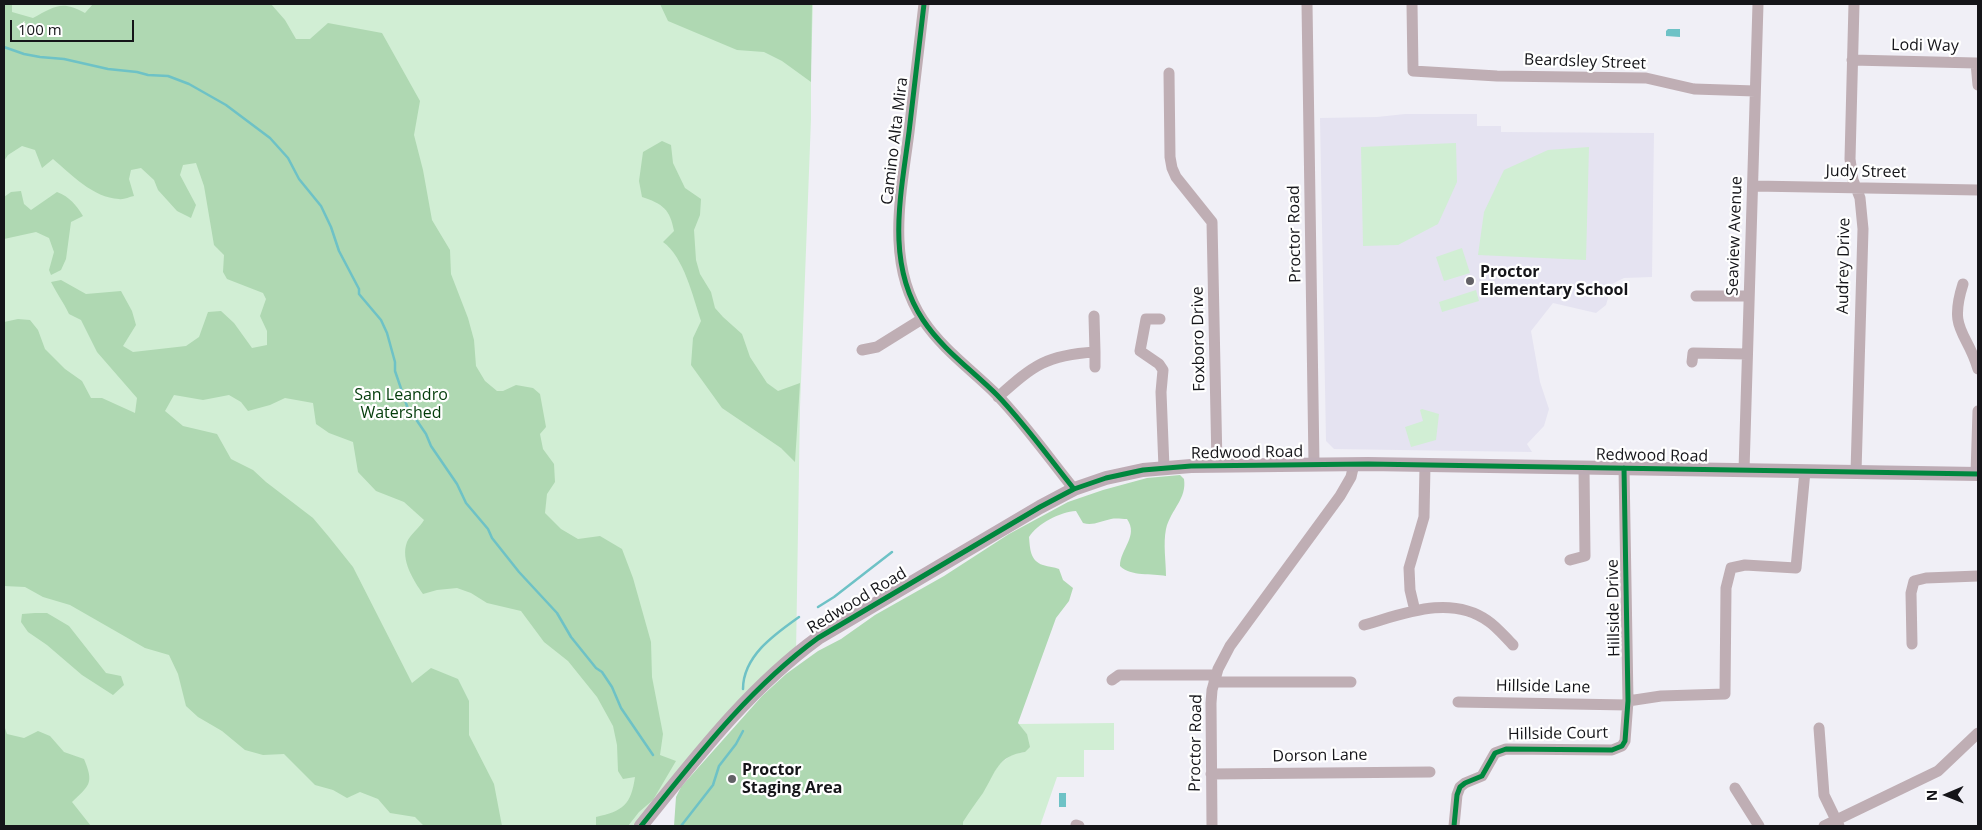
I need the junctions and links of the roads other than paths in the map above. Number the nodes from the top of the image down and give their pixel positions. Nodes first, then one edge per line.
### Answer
1 (924, 4) edge
2 (1308, 4) edge
3 (1412, 4) edge
4 (1758, 4) edge
5 (1854, 4) edge
6 (1852, 60) junction
7 (1169, 74) dead end
8 (1978, 85) edge
9 (1755, 91) junction
10 (1754, 186) junction
11 (1856, 188) junction
12 (1978, 190) edge
13 (1963, 284) dead end
14 (1696, 296) dead end
15 (1749, 296) junction
16 (1094, 316) dead end
17 (922, 319) junction
18 (1160, 319) dead end
19 (862, 350) dead end
20 (1094, 352) junction
21 (1747, 354) junction
22 (1692, 362) dead end
23 (1095, 367) dead end
24 (1978, 369) edge
25 (998, 397) junction
26 (1978, 411) edge
27 (1314, 464) junction
28 (1354, 464) junction
29 (1217, 465) junction
30 (1425, 465) junction
31 (1164, 468) junction
32 (1584, 468) junction
33 (1624, 468) junction
34 (1744, 470) junction
35 (1805, 471) junction
36 (1856, 472) junction
37 (1977, 474) edge
38 (1074, 489) junction
39 (1570, 560) dead end
40 (1978, 576) edge
41 (1415, 611) junction
42 (1364, 625) dead end
43 (1912, 644) dead end
44 (1513, 645) dead end
45 (1215, 679) junction
46 (1112, 680) dead end
47 (1351, 682) dead end
48 (1458, 702) dead end
49 (1628, 703) junction
50 (1819, 728) dead end
51 (1978, 733) edge
52 (1622, 746) joint
53 (1430, 772) dead end
54 (1211, 774) junction
55 (1734, 788) dead end
56 (1837, 823) edge
57 (641, 826) edge
58 (1212, 826) edge
59 (1454, 826) edge
60 (1759, 826) edge
61 (1824, 826) edge

1 - 17 street, Camino Alta Mira
2 - 27 street, Proctor Road
3 - 9 street, Beardsley Street
4 - 9 street, Seaview Avenue
5 - 6 street, Audrey Drive
6 - 8 street, Lodi Way
6 - 11 street, Audrey Drive
7 - 29 street, Foxboro Drive
9 - 10 street, Seaview Avenue
10 - 11 street, Judy Street
10 - 15 street, Seaview Avenue
11 - 12 street, Judy Street
11 - 36 street, Audrey Drive
13 - 24 street
14 - 15 street
15 - 21 street, Seaview Avenue
16 - 20 street
17 - 19 street
17 - 25 street, Camino Alta Mira
18 - 31 street
20 - 23 street
20 - 25 street
21 - 22 street
21 - 34 street, Seaview Avenue
25 - 38 street, Camino Alta Mira
26 - 37 street
27 - 28 main road, Redwood Road
27 - 29 main road, Redwood Road
28 - 30 main road, Redwood Road
28 - 45 street, Proctor Road
29 - 31 main road, Redwood Road
30 - 32 main road, Redwood Road
30 - 41 street
31 - 38 main road, Redwood Road
32 - 33 main road, Redwood Road
32 - 39 street
33 - 34 main road, Redwood Road
33 - 49 street, Hillside Drive
34 - 35 main road, Redwood Road
35 - 36 main road, Redwood Road
35 - 49 street, Hillside Lane
36 - 37 main road, Redwood Road
38 - 57 main road, Redwood Road
40 - 43 street
41 - 42 street
41 - 44 street
45 - 46 street
45 - 47 street
45 - 54 street, Proctor Road
48 - 49 street, Hillside Lane
49 - 52 street, Hillside Drive
50 - 56 street
51 - 56 street
52 - 59 street, Hillside Court
53 - 54 street, Dorson Lane
54 - 58 street, Proctor Road
55 - 60 street
56 - 61 street

